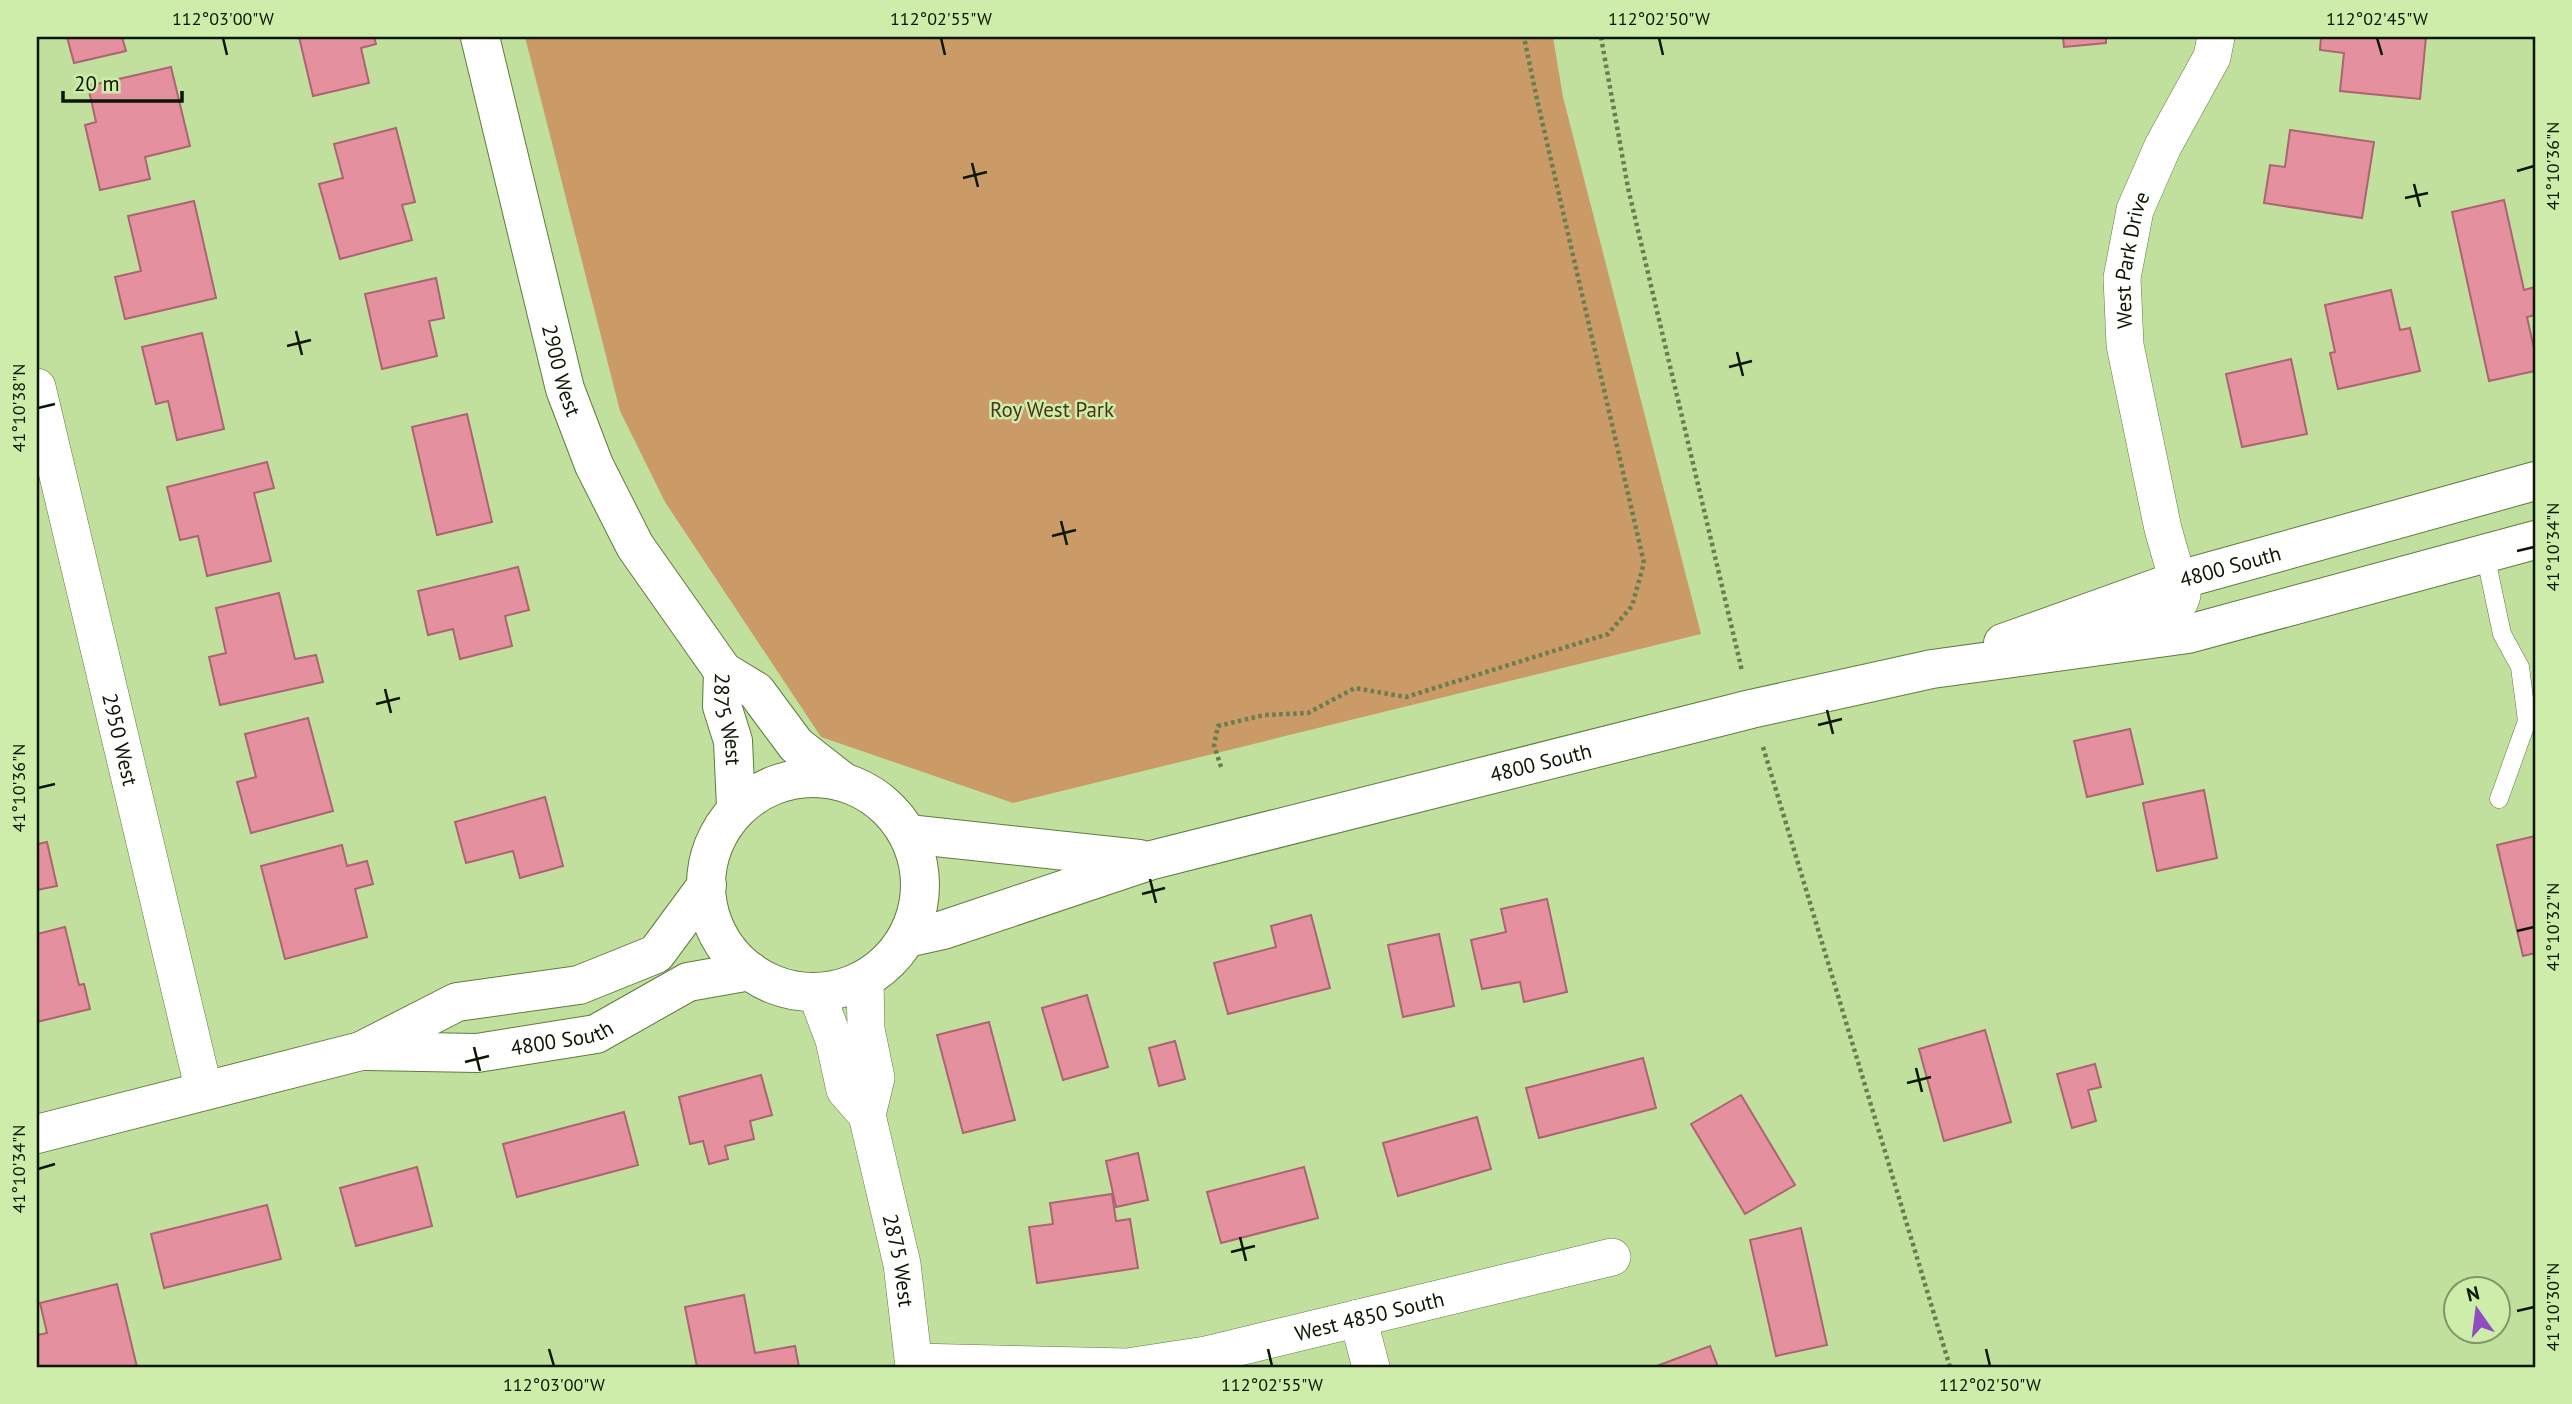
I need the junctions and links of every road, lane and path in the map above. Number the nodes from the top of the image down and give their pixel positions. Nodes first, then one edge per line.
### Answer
1 (480, 37) edge
2 (1524, 37) edge
3 (1601, 37) edge
4 (2216, 37) edge
5 (37, 387) edge
6 (2526, 485) edge
7 (2535, 540) edge
8 (2486, 554) junction
9 (2179, 580) junction
10 (1736, 644) dead end
11 (1932, 669) junction
12 (723, 671) junction
13 (1766, 758) dead end
14 (1221, 767) dead end
15 (842, 782) junction
16 (2499, 799) dead end
17 (736, 807) junction
18 (908, 834) junction
19 (1152, 860) junction
20 (707, 885) junction
21 (907, 938) junction
22 (750, 971) junction
23 (864, 979) junction
24 (816, 992) junction
25 (361, 1051) junction
26 (204, 1091) junction
27 (867, 1115) junction
28 (37, 1134) edge
29 (1612, 1257) dead end
30 (1358, 1318) junction
31 (915, 1364) edge
32 (1371, 1367) edge
33 (1950, 1367) edge

1 - 12 main road, 2900 West
2 - 14 path
3 - 10 path
4 - 9 street, West Park Drive
5 - 26 street, 2950 West
6 - 9 main road, 4800 South
7 - 8 main road, 4800 South
8 - 11 main road, 4800 South
8 - 16 lane
9 - 11 main road, 4800 South
11 - 19 main road, 4800 South
12 - 15 main road, 2875 West
12 - 17 main road, 2875 West
13 - 33 path
15 - 17 main road
15 - 18 main road
17 - 20 main road
18 - 19 main road, 4800 South
18 - 21 main road
19 - 21 main road, 4800 South
20 - 22 main road
20 - 25 main road, 4800 South
21 - 23 main road
22 - 24 main road
22 - 25 main road, 4800 South
23 - 24 main road
23 - 27 street, 2875 West
24 - 27 street, 2875 West
25 - 26 main road, 4800 South
26 - 28 main road, 4800 South
27 - 31 street, 2875 West
29 - 30 street, West 4850 South
30 - 31 street, West 4850 South
30 - 32 street

